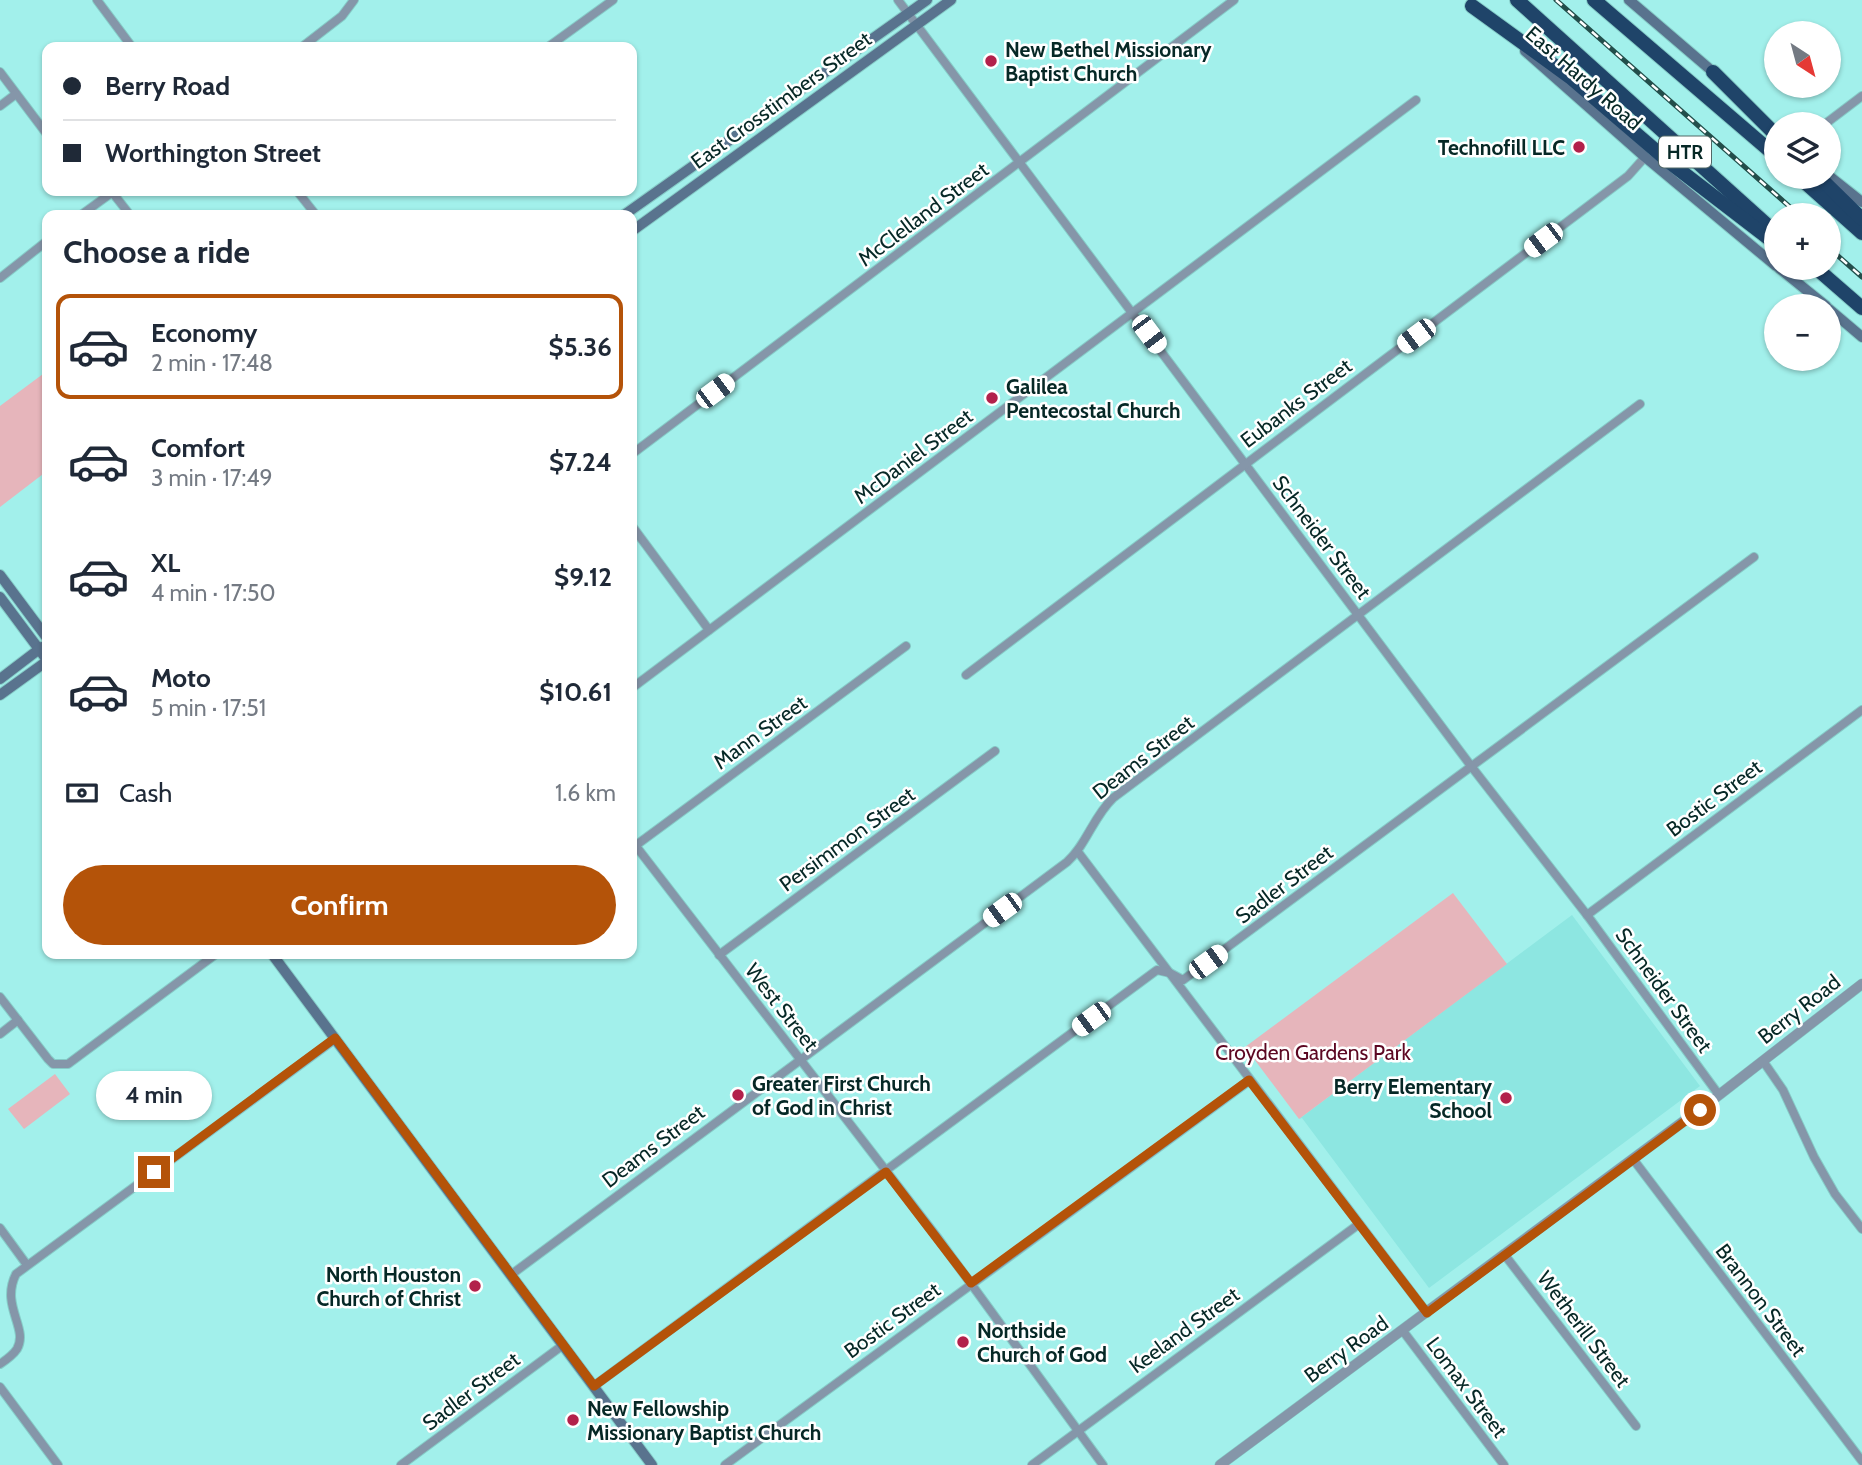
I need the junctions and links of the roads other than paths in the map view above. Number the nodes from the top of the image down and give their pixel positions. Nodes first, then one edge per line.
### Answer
1 (97, 0) edge
2 (354, 0) edge
3 (613, 0) edge
4 (898, 0) edge
5 (927, 0) edge
6 (951, 0) edge
7 (1234, 0) edge
8 (1517, 0) edge
9 (1594, 0) edge
10 (1629, 0) edge
11 (1468, 3) edge
12 (908, 13) junction
13 (918, 26) junction
14 (128, 42) edge
15 (308, 42) edge
16 (555, 42) edge
17 (0, 72) edge
18 (1713, 72) joint
19 (819, 76) junction
20 (828, 90) junction
21 (16, 94) junction
22 (1862, 96) edge
23 (1416, 100) dead end
24 (0, 106) edge
25 (1841, 112) edge
26 (1764, 122) edge
27 (42, 128) edge
28 (1764, 146) edge
29 (1645, 157) junction
30 (1020, 162) junction
31 (678, 176) junction
32 (1841, 185) edge
33 (1812, 189) edge
34 (1831, 189) edge
35 (688, 190) junction
36 (106, 196) edge
37 (301, 196) edge
38 (1862, 202) edge
39 (88, 210) edge
40 (312, 210) edge
41 (631, 210) edge
42 (1862, 219) edge
43 (1764, 222) edge
44 (637, 226) edge
45 (1862, 233) edge
46 (1764, 235) edge
47 (42, 245) edge
48 (1764, 255) edge
49 (0, 278) edge
50 (1794, 280) edge
51 (1827, 280) edge
52 (1830, 280) edge
53 (1842, 291) junction
54 (1811, 294) edge
55 (1862, 308) edge
56 (1133, 313) junction
57 (1841, 319) edge
58 (1862, 337) edge
59 (1640, 404) dead end
60 (637, 450) edge
61 (1245, 464) junction
62 (637, 533) edge
63 (1754, 557) dead end
64 (0, 575) edge
65 (0, 597) edge
66 (1359, 615) junction
67 (709, 630) junction
68 (42, 638) edge
69 (42, 640) edge
70 (42, 645) edge
71 (906, 646) dead end
72 (42, 665) edge
73 (966, 675) dead end
74 (0, 679) edge
75 (637, 684) edge
76 (0, 695) edge
77 (1862, 710) edge
78 (995, 751) dead end
79 (1471, 766) junction
80 (637, 841) edge
81 (637, 847) edge
82 (1078, 852) junction
83 (1587, 915) junction
84 (719, 955) junction
85 (209, 959) edge
86 (276, 959) edge
87 (1170, 973) junction
88 (1862, 984) edge
89 (0, 997) edge
90 (18, 1020) junction
91 (0, 1034) edge
92 (335, 1038) junction
93 (801, 1059) junction
94 (1763, 1061) junction
95 (1249, 1080) junction
96 (1720, 1095) junction
97 (1633, 1159) junction
98 (886, 1172) junction
99 (1359, 1224) junction
100 (0, 1228) edge
101 (1862, 1229) edge
102 (1504, 1254) junction
103 (27, 1265) junction
104 (512, 1274) junction
105 (971, 1283) junction
106 (1427, 1313) junction
107 (1403, 1331) junction
108 (563, 1345) junction
109 (0, 1364) edge
110 (594, 1386) junction
111 (0, 1387) edge
112 (1636, 1426) dead end
113 (1077, 1430) junction
114 (1862, 1461) edge
115 (58, 1465) edge
116 (401, 1465) edge
117 (652, 1465) edge
118 (725, 1465) edge
119 (1032, 1465) edge
120 (1103, 1465) edge
121 (1220, 1465) edge
122 (1504, 1465) edge

1 - 14 street
2 - 15 street
3 - 16 street
4 - 12 street, Schneider Street
5 - 12 main road, East Crosstimbers Street
6 - 13 main road, East Crosstimbers Street
7 - 30 street, McClelland Street
8 - 43 highway, HTR
9 - 28 highway, HTR
10 - 18 main road
11 - 29 main road, East Hardy Road
11 - 46 highway
12 - 13 street, Schneider Street
12 - 19 main road, East Crosstimbers Street
13 - 20 main road, East Crosstimbers Street
13 - 30 street, Schneider Street
17 - 21 street
18 - 26 highway
19 - 20 main road
19 - 31 main road, East Crosstimbers Street
20 - 35 main road, East Crosstimbers Street
21 - 24 street
21 - 27 street
22 - 25 street
23 - 56 street, McDaniel Street
29 - 48 main road, East Hardy Road
29 - 61 street, Eubanks Street
30 - 56 street, Schneider Street
30 - 60 street, McClelland Street
31 - 35 main road
31 - 41 main road, East Crosstimbers Street
32 - 38 main road
33 - 45 highway
34 - 42 highway
35 - 44 main road, East Crosstimbers Street
36 - 39 street
37 - 40 street
47 - 49 street
50 - 54 main road, East Hardy Road
51 - 53 highway
52 - 53 highway
53 - 55 highway
56 - 61 street, Schneider Street
56 - 67 street, McDaniel Street
57 - 58 main road, East Hardy Road
59 - 66 street, Deams Street
61 - 66 street, Schneider Street
61 - 73 street, Eubanks Street
62 - 67 street
63 - 79 street, Sadler Street
64 - 68 main road
65 - 69 main road
66 - 79 street, Schneider Street
66 - 82 street, Deams Street
67 - 75 street, McDaniel Street
70 - 74 main road
71 - 80 street, Mann Street
72 - 76 main road
77 - 83 street, Bostic Street
78 - 84 street, Persimmon Street
79 - 83 street, Schneider Street
79 - 87 street, Sadler Street
81 - 84 street, West Street
82 - 87 street
82 - 93 street, Deams Street
83 - 96 street, Schneider Street
84 - 93 street, West Street
85 - 90 street
86 - 92 main road
87 - 95 street
87 - 98 street, Sadler Street
88 - 94 street, Berry Road
89 - 90 street
90 - 91 street
92 - 103 street
92 - 104 main road
93 - 98 street, West Street
93 - 104 street, Deams Street
94 - 96 street, Berry Road
94 - 101 street
95 - 99 street
95 - 105 street, Bostic Street
96 - 97 street, Berry Road
97 - 102 street, Berry Road
97 - 114 street, Brannon Street
98 - 105 street, West Street
98 - 110 street, Sadler Street
99 - 106 street
99 - 113 street, Keeland Street
100 - 103 street
102 - 106 street, Berry Road
102 - 112 street, Wetherill Street
103 - 109 street
104 - 108 main road
105 - 113 street, West Street
105 - 118 street, Bostic Street
106 - 107 street, Berry Road
107 - 121 street, Berry Road
107 - 122 street, Lomax Street
108 - 110 main road
108 - 116 street, Sadler Street
110 - 117 main road
111 - 115 street
113 - 119 street, Keeland Street
113 - 120 street, West Street

